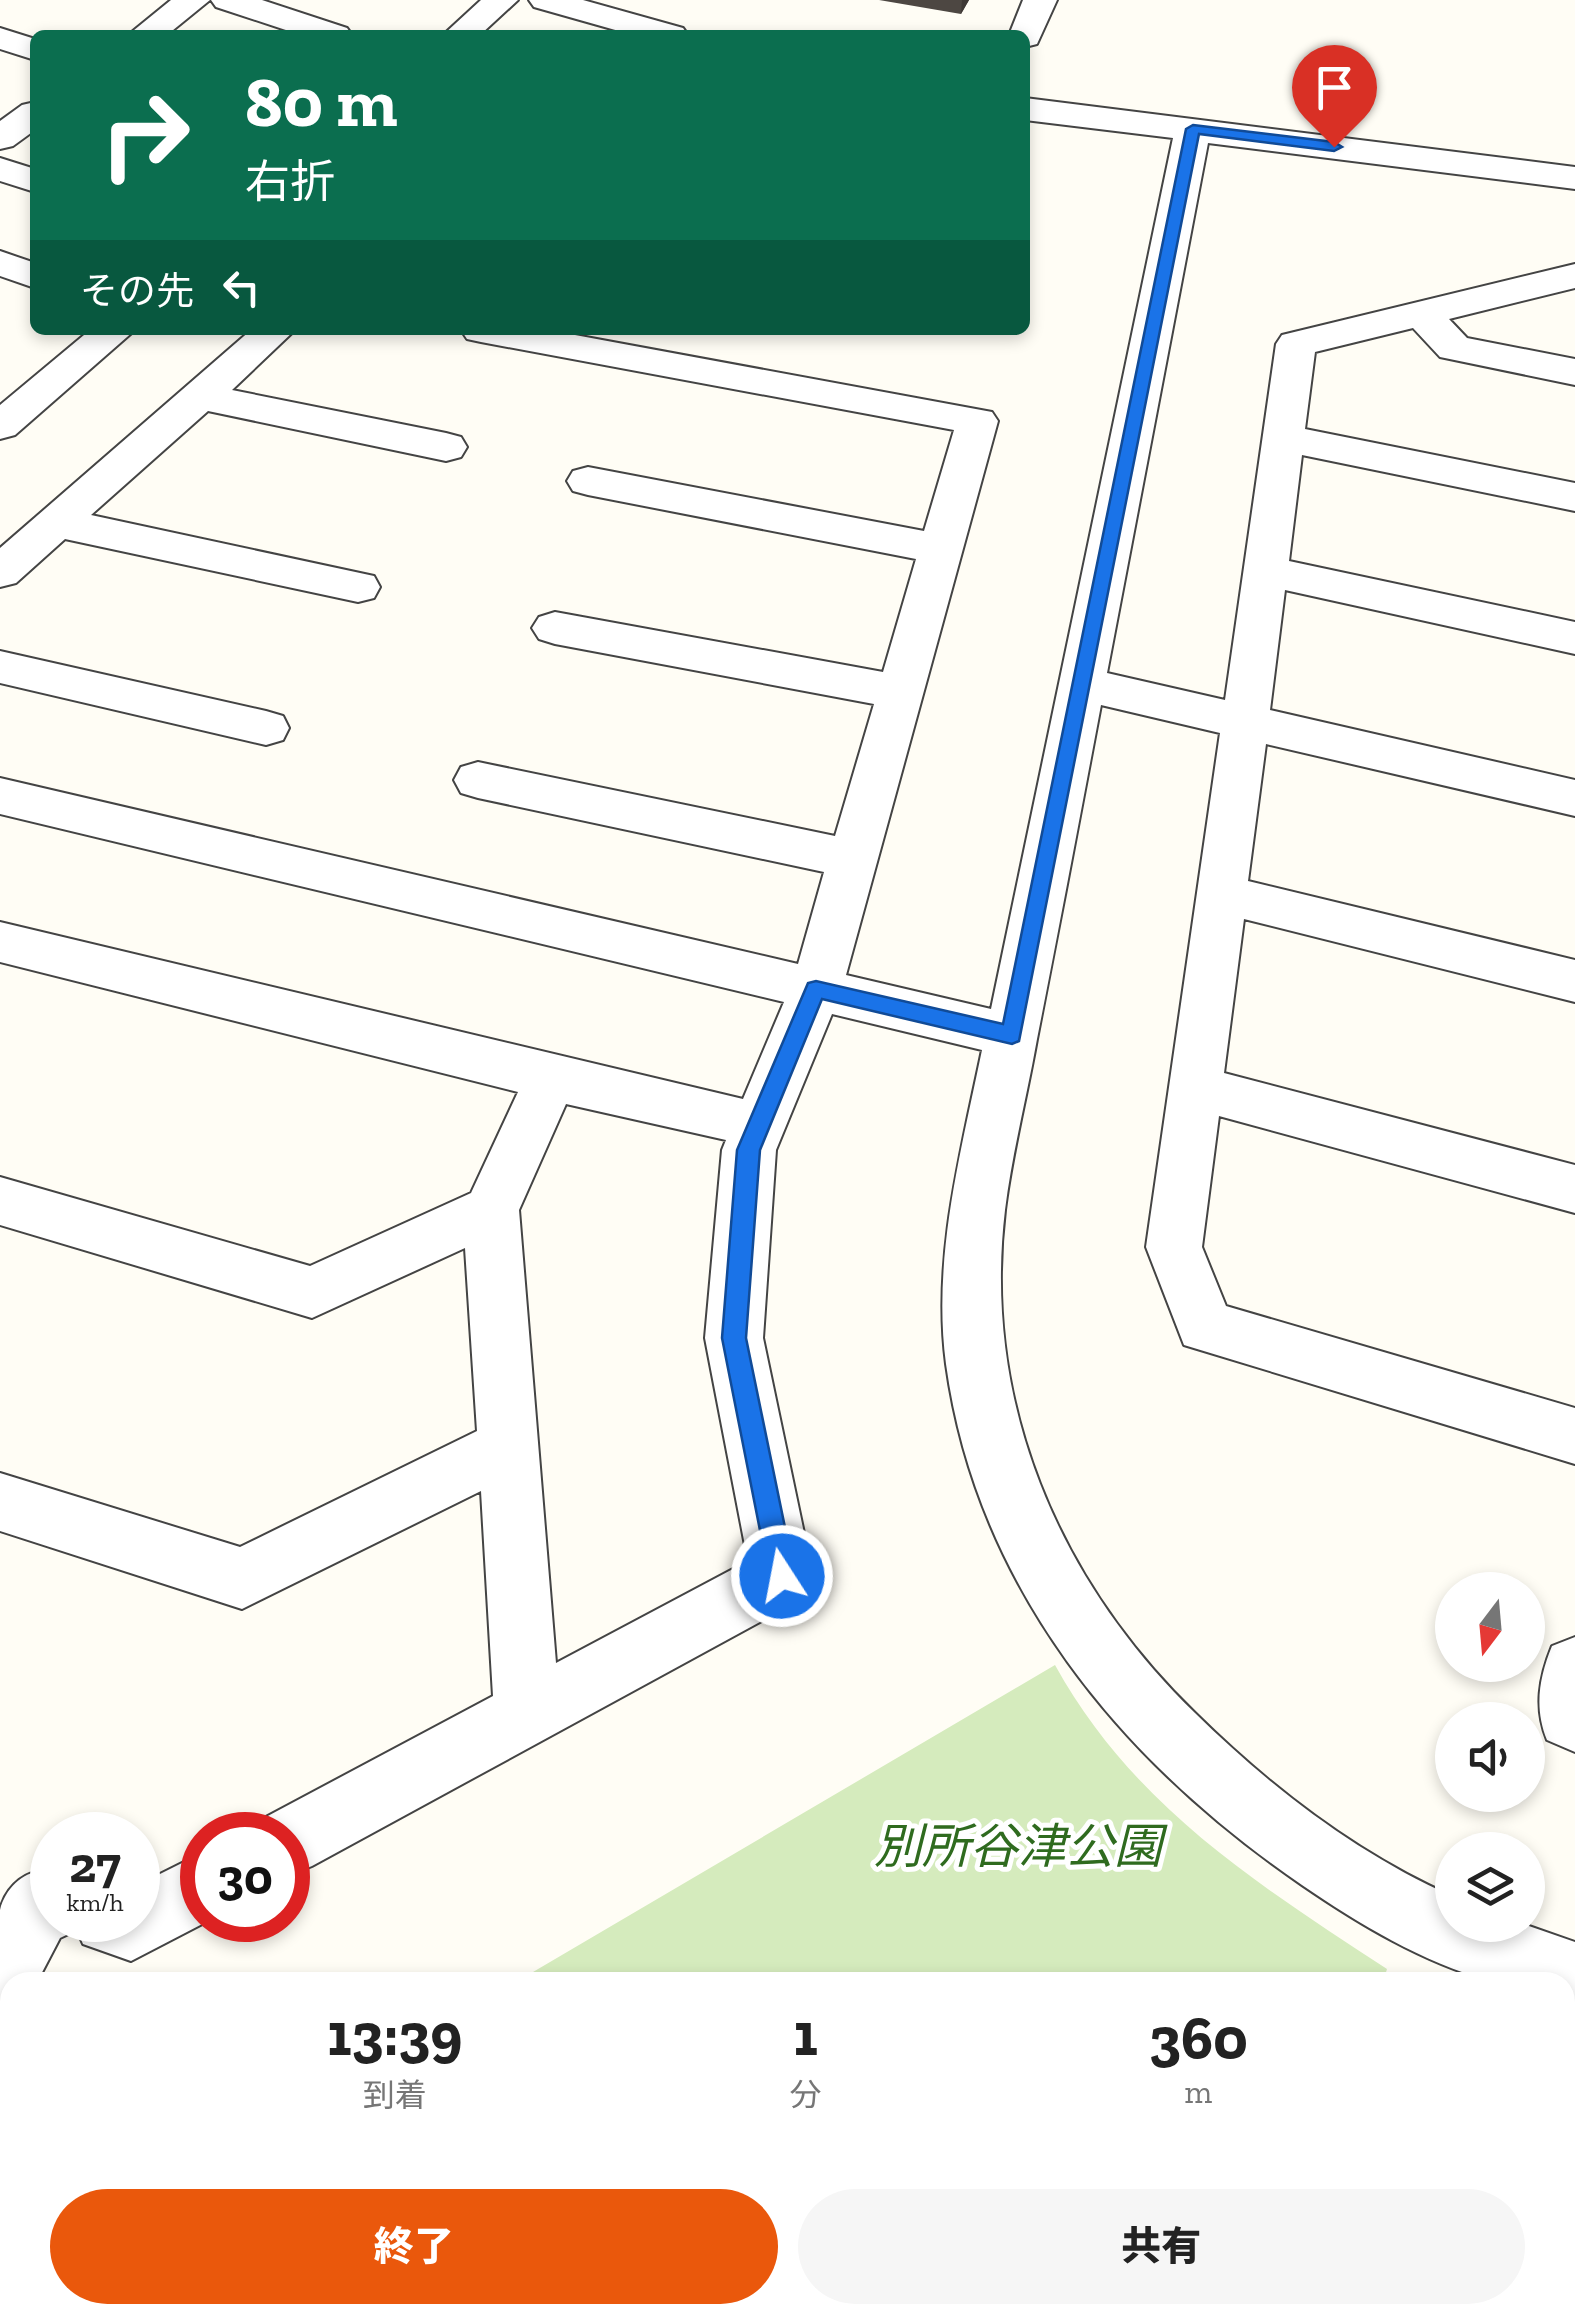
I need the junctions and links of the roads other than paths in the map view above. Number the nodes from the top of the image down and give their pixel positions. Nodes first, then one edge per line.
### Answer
1 (194, 0) edge
2 (228, 0) edge
3 (501, 0) edge
4 (546, 0) edge
5 (1040, 0) edge
6 (151, 30) edge
7 (320, 30) edge
8 (466, 30) edge
9 (653, 30) edge
10 (1028, 30) edge
11 (0, 38) edge
12 (30, 48) edge
13 (1030, 110) edge
14 (30, 117) edge
15 (1193, 129) junction
16 (0, 138) edge
17 (0, 169) edge
18 (1575, 178) edge
19 (30, 179) edge
20 (0, 263) edge
21 (30, 274) edge
22 (1575, 276) edge
23 (1420, 312) junction
24 (109, 335) edge
25 (269, 335) edge
26 (508, 335) edge
27 (1575, 372) edge
28 (200, 396) junction
29 (0, 426) edge
30 (1284, 438) junction
31 (446, 447) dead end
32 (588, 481) dead end
33 (1575, 497) edge
34 (56, 522) junction
35 (941, 549) junction
36 (1266, 571) junction
37 (0, 572) edge
38 (358, 587) dead end
39 (555, 628) dead end
40 (1575, 638) edge
41 (0, 668) edge
42 (1082, 684) junction
43 (900, 692) junction
44 (1244, 720) junction
45 (266, 728) dead end
46 (478, 780) dead end
47 (0, 796) edge
48 (1575, 798) edge
49 (853, 859) junction
50 (1222, 894) junction
51 (0, 942) edge
52 (1575, 981) edge
53 (816, 989) junction
54 (1012, 1035) junction
55 (551, 1078) junction
56 (1194, 1087) junction
57 (759, 1126) junction
58 (1575, 1189) edge
59 (0, 1201) edge
60 (492, 1210) junction
61 (1575, 1436) edge
62 (508, 1446) junction
63 (0, 1502) edge
64 (1575, 1669) edge
65 (527, 1713) junction
66 (1575, 1719) edge
67 (310, 1830) edge
68 (30, 1903) edge
69 (3, 1972) edge
70 (1560, 1972) edge

1 - 6 street
2 - 7 street
3 - 8 street
4 - 9 street
5 - 10 street
11 - 12 street
13 - 15 street
14 - 16 street
15 - 18 street
15 - 42 street
17 - 19 street
20 - 21 street
22 - 23 street
23 - 27 street
23 - 30 street
24 - 29 street
25 - 28 street
26 - 35 street
28 - 31 street
28 - 34 street
30 - 33 street
30 - 36 street
32 - 35 street
34 - 37 street
34 - 38 street
35 - 43 street
36 - 40 street
36 - 44 street
39 - 43 street
41 - 45 street
42 - 44 street
42 - 54 street
43 - 49 street
44 - 48 street
44 - 50 street
46 - 49 street
47 - 53 street
49 - 53 street
50 - 52 street
50 - 56 street
51 - 55 street
53 - 54 street
53 - 57 street
54 - 70 street
55 - 57 street
55 - 60 street
56 - 58 street
56 - 61 street
57 - 65 street
59 - 60 street
60 - 62 street
62 - 63 street
62 - 65 street
64 - 66 street
65 - 67 street
68 - 69 street

